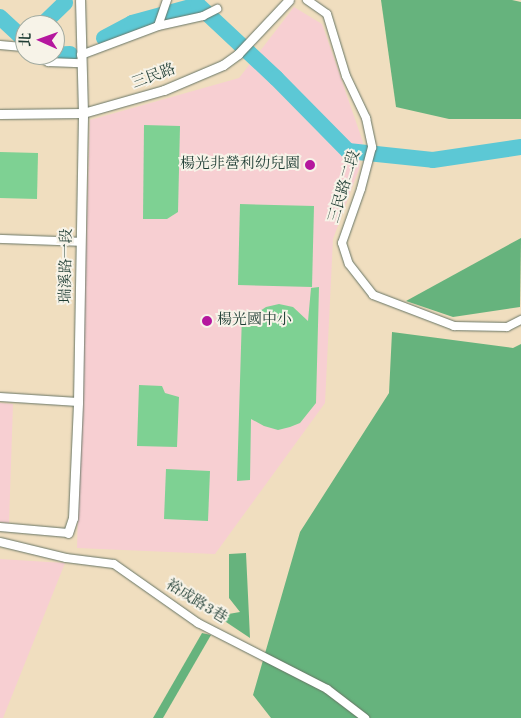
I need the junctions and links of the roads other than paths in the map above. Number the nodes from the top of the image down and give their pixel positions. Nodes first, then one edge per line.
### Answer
1 (80, 0) edge
2 (289, 0) edge
3 (307, 0) edge
4 (167, 1) edge
5 (217, 9) dead end
6 (158, 26) junction
7 (0, 45) edge
8 (15, 45) edge
9 (81, 59) junction
10 (65, 60) edge
11 (83, 113) junction
12 (0, 114) edge
13 (0, 239) edge
14 (81, 242) junction
15 (521, 320) edge
16 (0, 398) edge
17 (78, 402) junction
18 (0, 527) edge
19 (68, 533) joint
20 (0, 542) edge
21 (364, 718) edge

1 - 9 street, 瑞溪路一段
2 - 11 street, 三民路
3 - 15 street, 三民路二段
4 - 6 street
5 - 6 street
6 - 9 street
7 - 8 street
9 - 10 street
9 - 11 street, 瑞溪路一段
11 - 12 street, 三民路
11 - 14 street, 瑞溪路一段
13 - 14 street
14 - 17 street, 瑞溪路一段
16 - 17 street
17 - 19 street, 瑞溪路一段
18 - 19 street
20 - 21 street, 裕成路3巷

